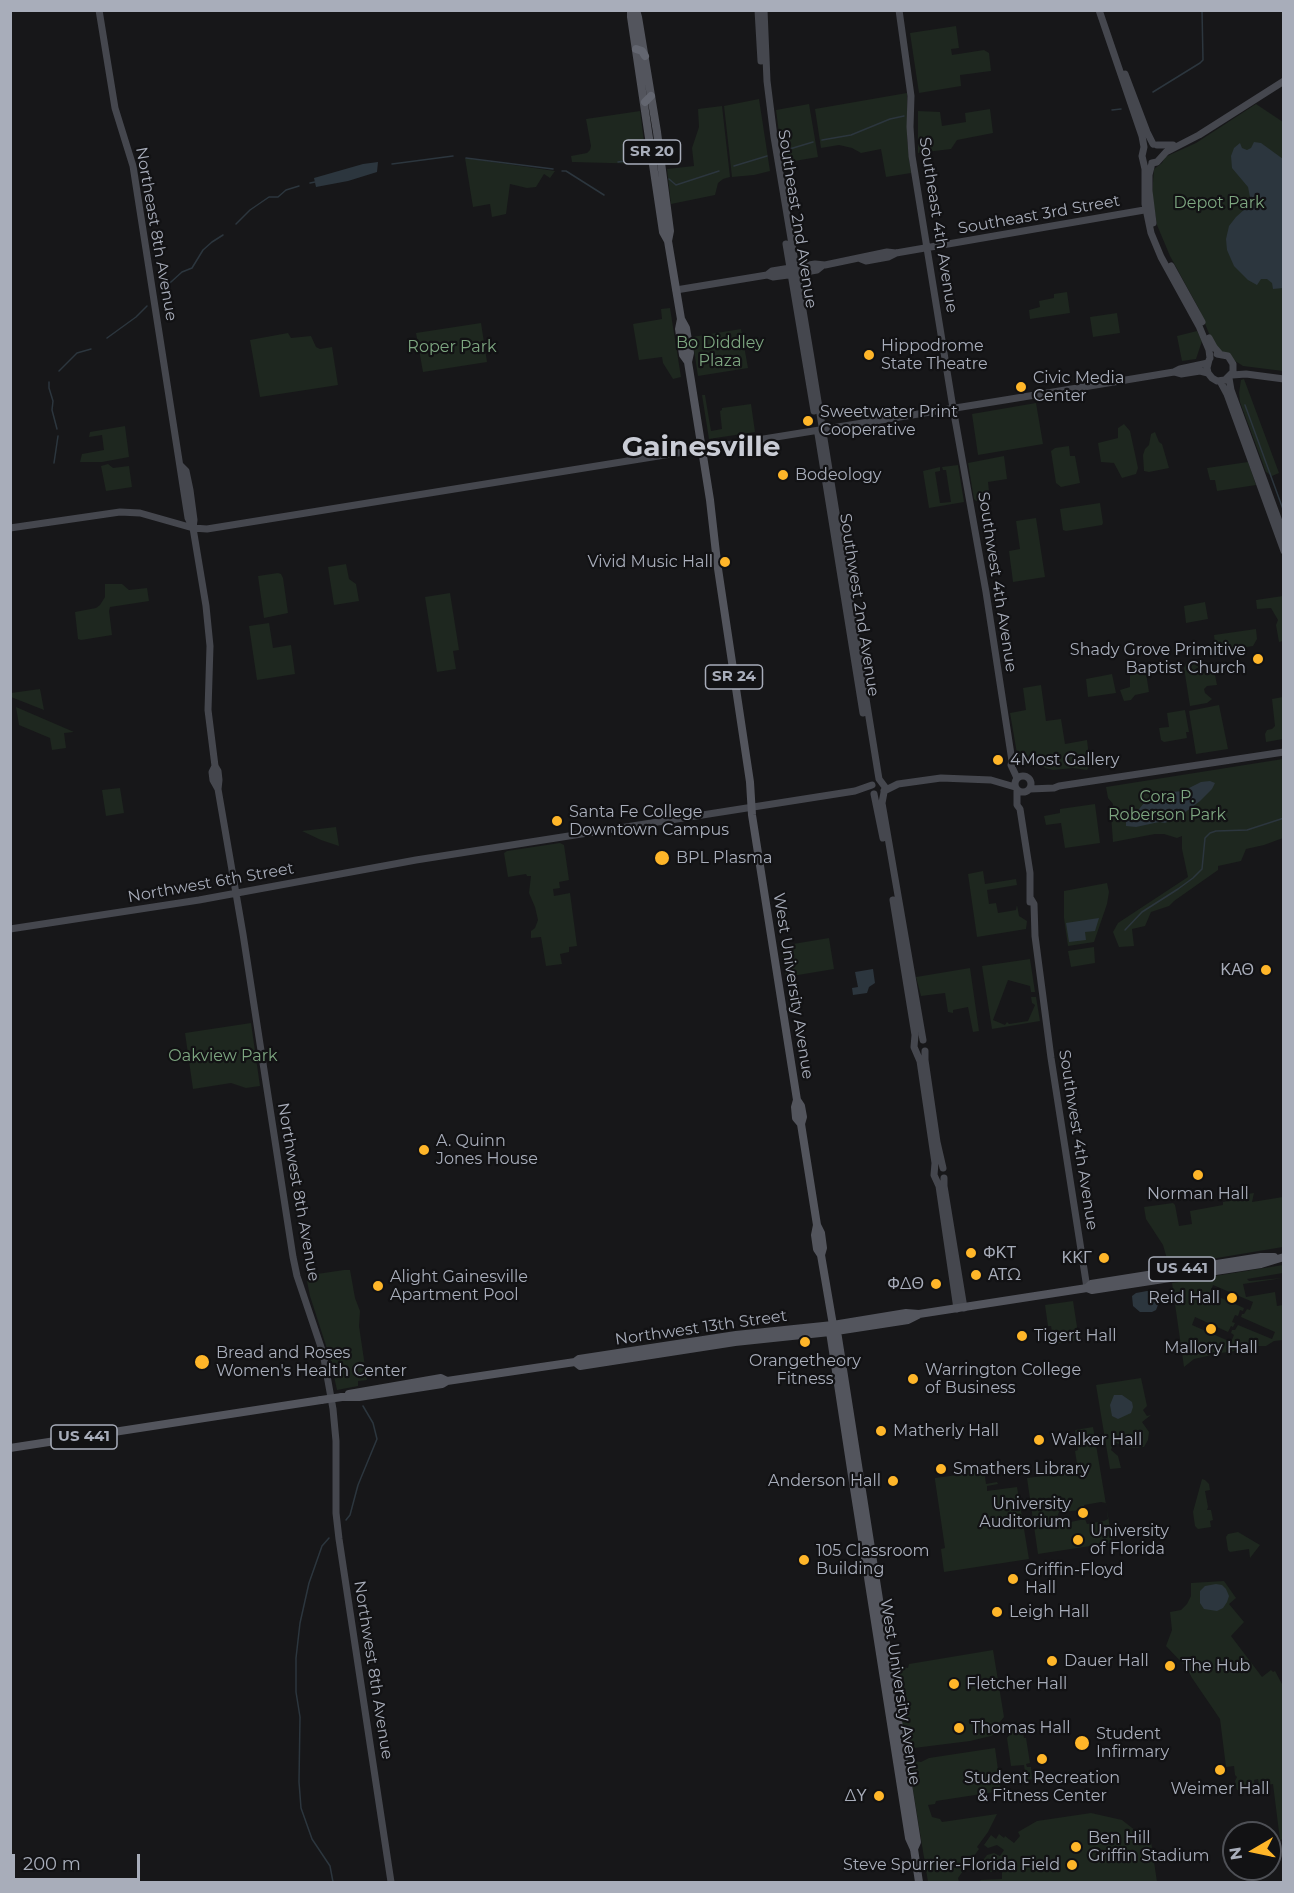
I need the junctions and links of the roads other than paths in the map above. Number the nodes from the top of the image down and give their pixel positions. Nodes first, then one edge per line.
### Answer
1 (99, 10) edge
2 (634, 10) edge
3 (758, 10) edge
4 (764, 10) edge
5 (899, 10) edge
6 (1099, 10) edge
7 (636, 49) junction
8 (645, 56) junction
9 (1119, 68) junction
10 (1284, 81) edge
11 (648, 99) junction
12 (1185, 143) junction
13 (1155, 145) junction
14 (1144, 147) junction
15 (1161, 156) junction
16 (1144, 160) junction
17 (1152, 164) junction
18 (779, 183) junction
19 (1148, 209) junction
20 (927, 247) junction
21 (793, 271) junction
22 (676, 290) junction
23 (1220, 354) junction
24 (1209, 360) junction
25 (1233, 364) junction
26 (1174, 372) junction
27 (1208, 373) junction
28 (1230, 376) junction
29 (1284, 377) edge
30 (1220, 381) junction
31 (953, 408) junction
32 (819, 430) junction
33 (702, 449) junction
34 (10, 528) edge
35 (192, 528) junction
36 (1284, 535) edge
37 (1284, 551) edge
38 (857, 662) junction
39 (1284, 752) edge
40 (1021, 784) junction
41 (878, 788) junction
42 (752, 807) junction
43 (235, 892) junction
44 (10, 928) edge
45 (919, 1041) junction
46 (921, 1052) junction
47 (943, 1168) junction
48 (935, 1170) junction
49 (941, 1179) junction
50 (1281, 1257) edge
51 (1087, 1288) junction
52 (960, 1308) junction
53 (833, 1329) junction
54 (10, 1448) edge
55 (391, 1882) edge
56 (919, 1882) edge

1 - 35 street, Northeast 8th Avenue
2 - 7 main road, SR 20
2 - 8 main road, SR 20
3 - 18 street, Southeast 2nd Avenue
4 - 18 street, Southeast 2nd Avenue
5 - 20 street, Southeast 4th Avenue
6 - 9 street
7 - 8 highway
7 - 11 main road, SR 20
8 - 11 main road, SR 20
9 - 13 street
9 - 14 street
10 - 12 street
11 - 22 main road, SR 20
12 - 13 street
12 - 15 street
13 - 14 street
13 - 15 street
14 - 16 street
15 - 17 street
16 - 17 street
16 - 19 street
17 - 19 street
18 - 21 street, Southeast 2nd Avenue
19 - 20 street, Southeast 3rd Street
19 - 23 street
19 - 24 street
20 - 21 street, Southeast 3rd Street
20 - 31 street, Southeast 4th Avenue
21 - 22 street, Southeast 3rd Street
21 - 32 street, Southeast 2nd Avenue
22 - 33 main road, SR 20
23 - 24 street
23 - 25 street
24 - 26 street
24 - 27 street
25 - 28 street
25 - 29 street
26 - 27 street
26 - 31 street
27 - 30 street
28 - 29 street
28 - 30 street
28 - 36 street
30 - 37 street
31 - 32 street
31 - 40 street, Southwest 4th Avenue
32 - 33 street
32 - 38 street, Southwest 2nd Avenue
32 - 38 street, Southwest 2nd Avenue
33 - 35 street
33 - 42 main road, West University Avenue / SR 24
34 - 35 street
35 - 43 street, Northwest 8th Avenue
38 - 41 street, Southwest 2nd Avenue
39 - 40 street, Northwest 6th Street
40 - 41 street, Northwest 6th Street
40 - 51 street, Southwest 4th Avenue
41 - 42 street, Northwest 6th Street
41 - 45 street, Southwest 2nd Avenue
42 - 43 street, Northwest 6th Street
42 - 53 main road, West University Avenue / SR 24
43 - 44 street, Northwest 6th Street
43 - 55 street, Northwest 8th Avenue
45 - 46 street
45 - 46 street
46 - 47 street
46 - 48 street
47 - 48 street
47 - 49 street
48 - 49 street
49 - 52 street
50 - 51 main road, US 441
51 - 52 main road, US 441
52 - 53 main road, US 441
53 - 54 main road, Northwest 13th Street / US 441, bridge
53 - 56 main road, West University Avenue

